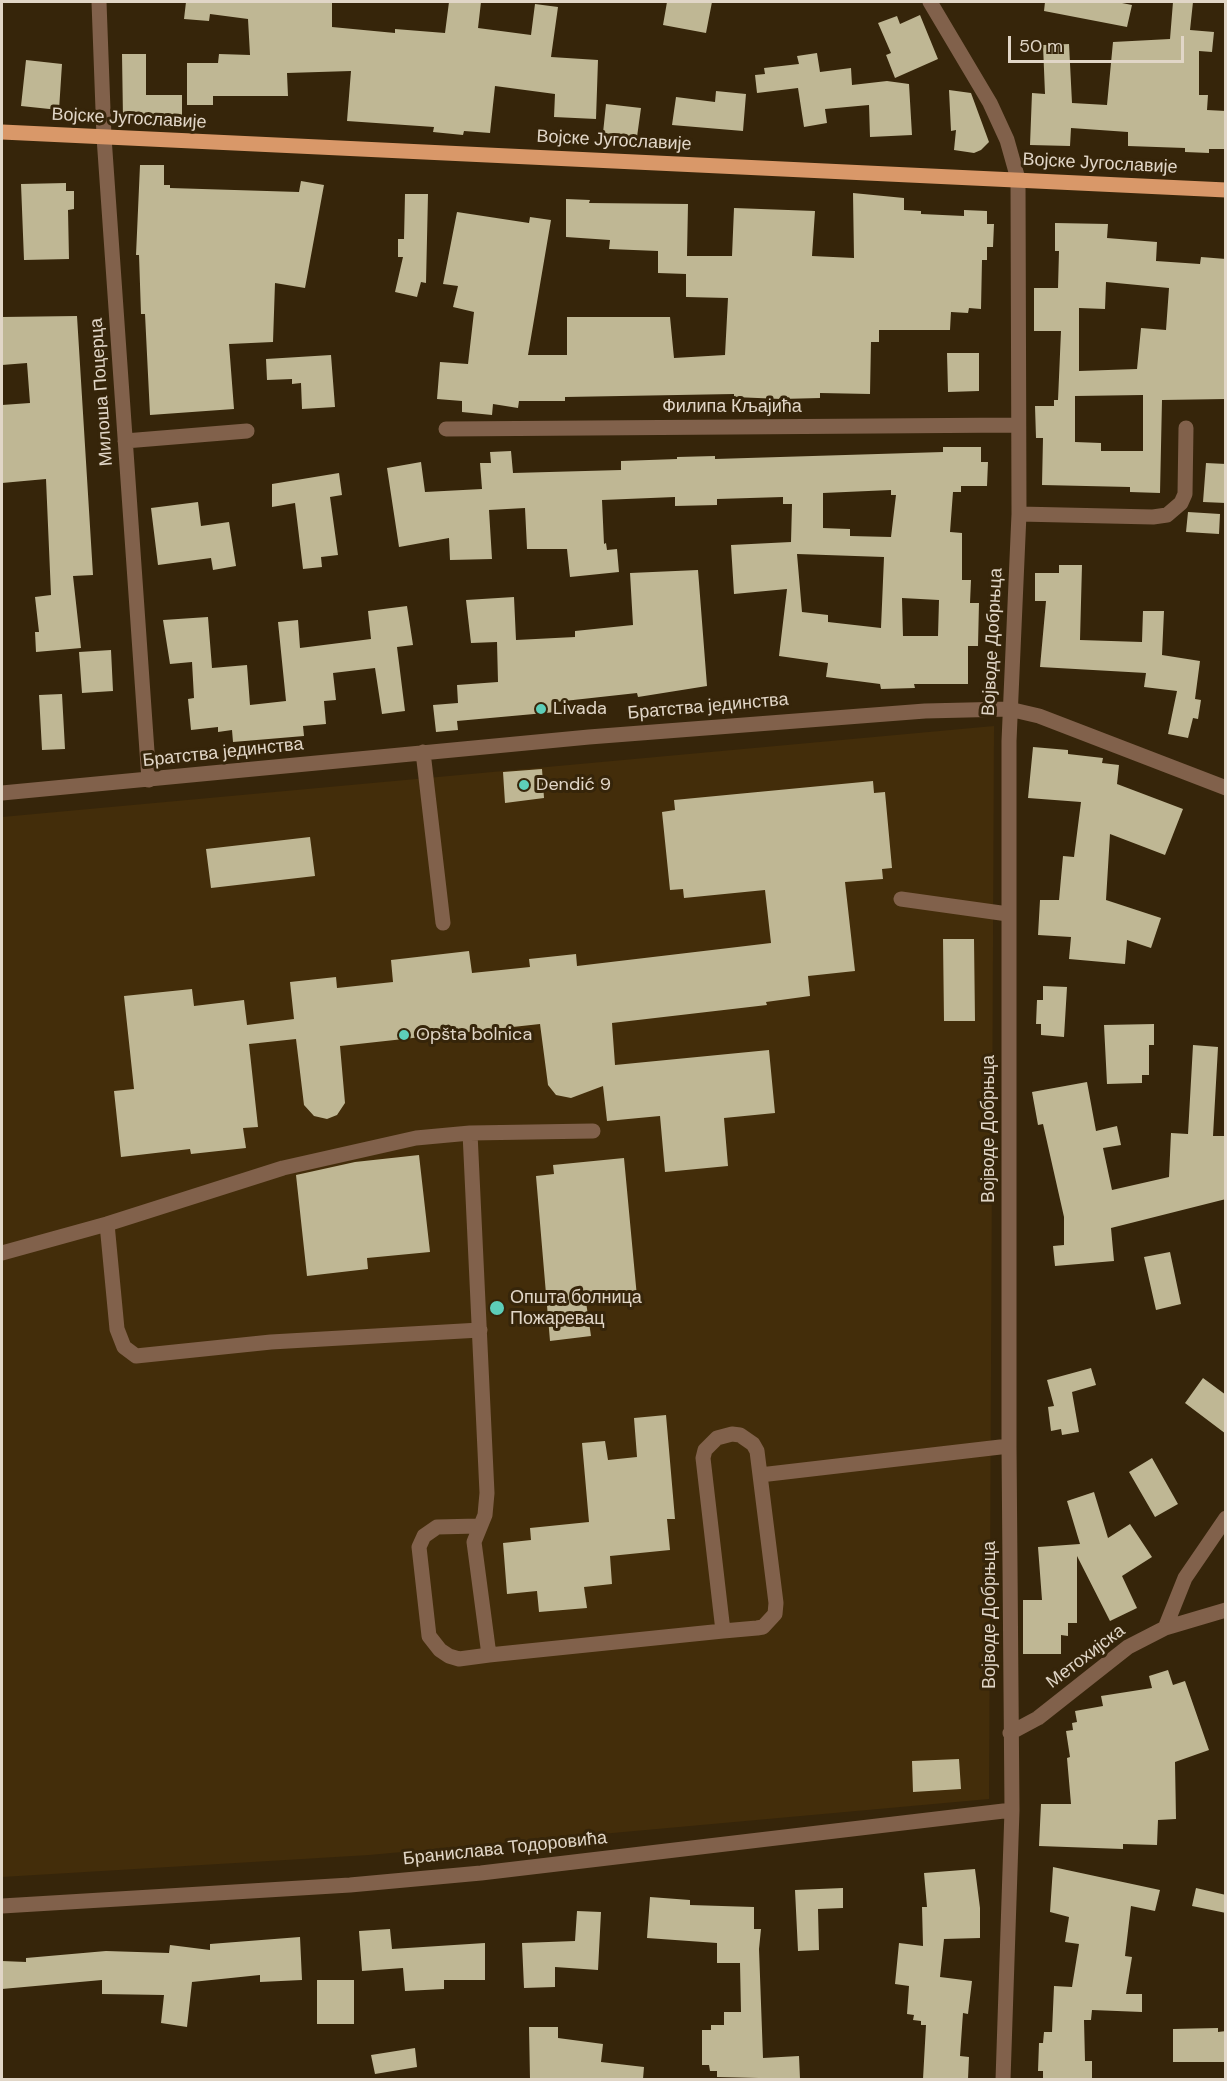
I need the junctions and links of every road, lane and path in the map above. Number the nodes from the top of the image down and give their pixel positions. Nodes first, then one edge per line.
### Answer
1 (99, 2) edge
2 (930, 2) edge
3 (2, 132) edge
4 (104, 137) junction
5 (1018, 179) junction
6 (1226, 190) edge
7 (1018, 425) junction
8 (1186, 428) dead end
9 (446, 429) dead end
10 (247, 431) dead end
11 (125, 441) junction
12 (1019, 514) junction
13 (1010, 709) junction
14 (423, 752) junction
15 (149, 780) junction
16 (1226, 788) edge
17 (2, 793) edge
18 (902, 898) dead end
19 (1008, 914) junction
20 (443, 923) dead end
21 (593, 1131) dead end
22 (470, 1132) junction
23 (107, 1224) junction
24 (2, 1253) edge
25 (480, 1330) junction
26 (1009, 1446) junction
27 (760, 1475) junction
28 (1226, 1518) edge
29 (478, 1526) junction
30 (1226, 1610) edge
31 (1165, 1628) junction
32 (723, 1631) junction
33 (489, 1655) junction
34 (1010, 1733) junction
35 (1012, 1810) junction
36 (2, 1906) edge
37 (1003, 2079) edge

1 - 4 street, Милоша Поцерца
2 - 5 street, Војводе Добрњца
3 - 4 main road, Војске Југославије
4 - 5 main road, Војске Југославије
4 - 11 street, Милоша Поцерца
5 - 6 main road, Војске Југославије
5 - 7 street, Војводе Добрњца
7 - 9 street, Филипа Кљајића
7 - 12 street, Војводе Добрњца
8 - 12 street
10 - 11 street
11 - 15 street, Милоша Поцерца
12 - 13 street, Војводе Добрњца
13 - 14 street, Братства јединства
13 - 16 street, Братства јединства
13 - 19 street, Војводе Добрњца
14 - 15 street, Братства јединства
14 - 20 street
15 - 17 street, Братства јединства
18 - 19 street
19 - 26 street, Војводе Добрњца
21 - 22 street
22 - 23 street
22 - 25 street
23 - 24 street
23 - 25 street
25 - 29 street
26 - 27 street
26 - 34 street, Војводе Добрњца
27 - 32 street
27 - 32 street
28 - 31 street
29 - 33 street
29 - 33 street
30 - 31 street, Метохијска
31 - 34 street, Метохијска
32 - 33 street
34 - 35 street, Војводе Добрњца
35 - 36 street, Бранислава Тодоровића
35 - 37 street, Војводе Добрњца

